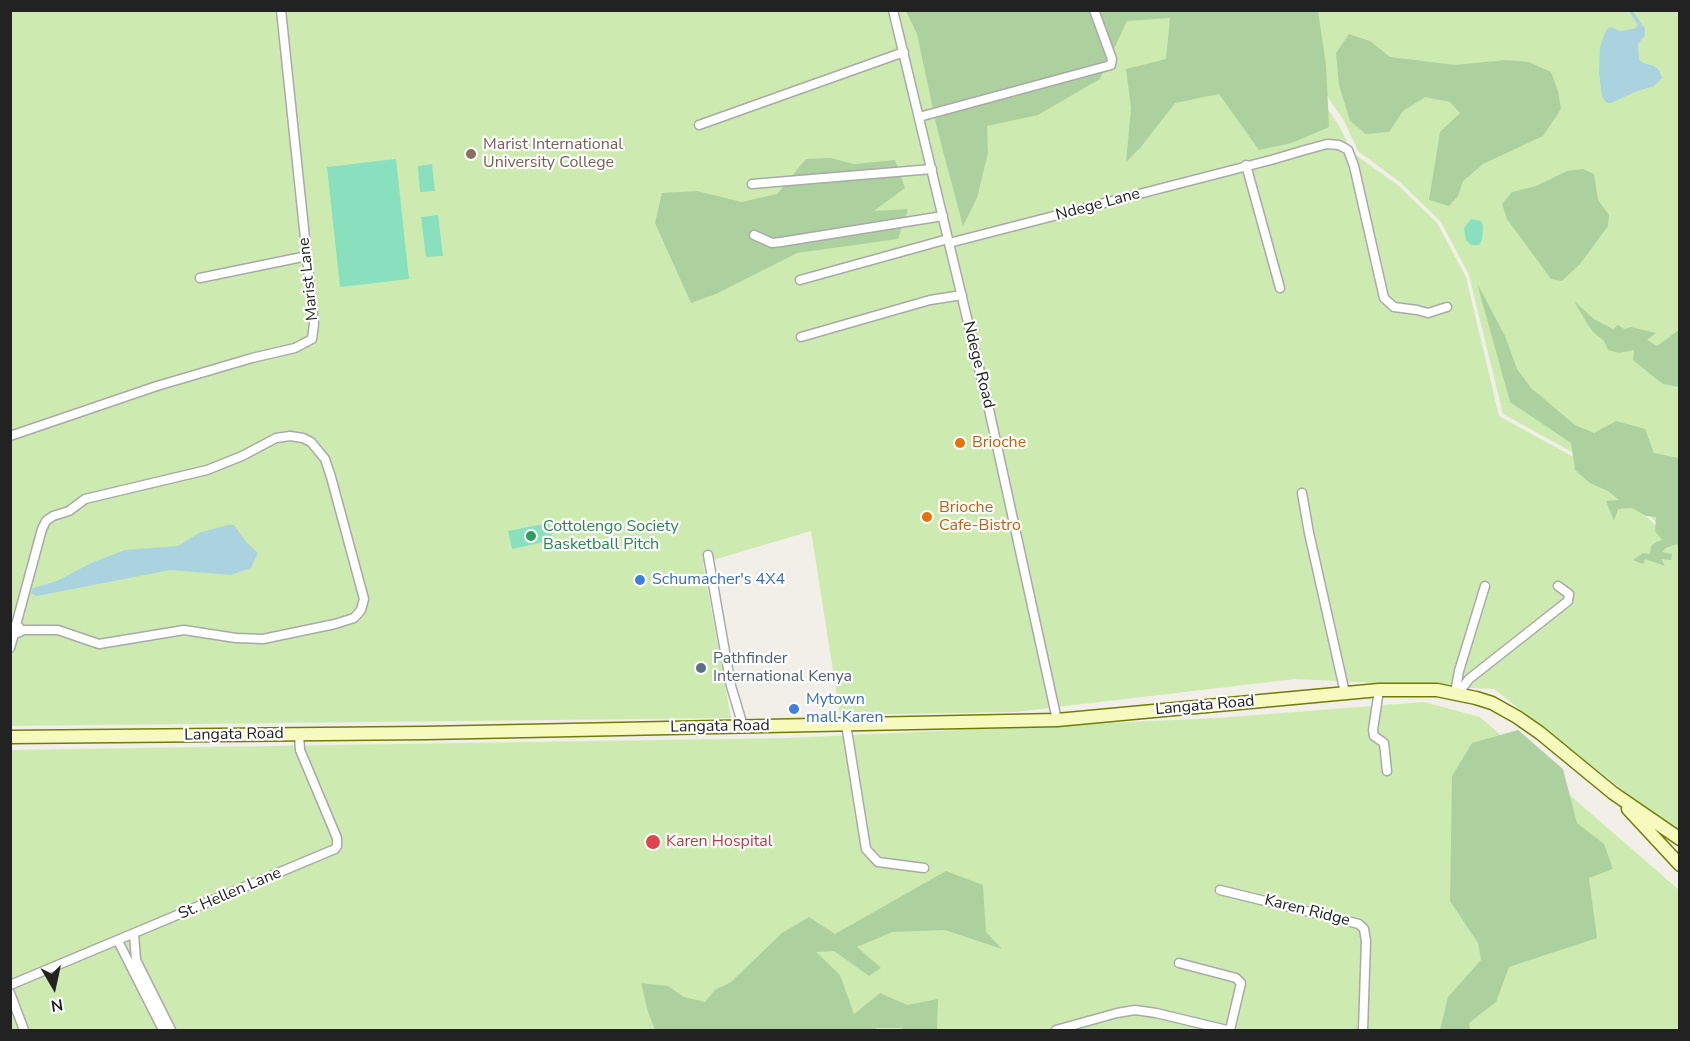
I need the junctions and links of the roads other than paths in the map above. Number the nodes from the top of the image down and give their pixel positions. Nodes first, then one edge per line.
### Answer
1 (281, 10) edge
2 (893, 10) edge
3 (1094, 10) edge
4 (904, 52) junction
5 (919, 117) junction
6 (699, 125) dead end
7 (1246, 165) junction
8 (932, 169) junction
9 (752, 184) dead end
10 (943, 216) junction
11 (754, 235) dead end
12 (949, 241) junction
13 (307, 256) junction
14 (200, 278) dead end
15 (800, 280) dead end
16 (1280, 288) dead end
17 (962, 295) junction
18 (1447, 307) dead end
19 (801, 338) dead end
20 (10, 436) edge
21 (1302, 494) dead end
22 (708, 555) dead end
23 (1485, 586) dead end
24 (1558, 586) dead end
25 (14, 630) edge
26 (10, 648) edge
27 (1379, 690) junction
28 (1345, 693) junction
29 (1458, 694) junction
30 (1057, 720) junction
31 (846, 724) junction
32 (743, 726) junction
33 (299, 734) junction
34 (10, 737) edge
35 (1388, 771) dead end
36 (1613, 793) junction
37 (1680, 838) edge
38 (1680, 865) edge
39 (924, 868) dead end
40 (1220, 890) dead end
41 (134, 934) junction
42 (118, 941) junction
43 (1179, 963) dead end
44 (10, 985) edge
45 (10, 993) edge
46 (1202, 1028) edge
47 (24, 1030) edge
48 (164, 1030) edge
49 (171, 1030) edge
50 (1056, 1030) edge
51 (1229, 1030) edge
52 (1363, 1030) edge

1 - 13 street, Marist Lane
2 - 4 street, Ndege Road
3 - 5 street
4 - 5 street, Ndege Road
4 - 6 street
5 - 8 street, Ndege Road
7 - 12 street, Ndege Lane
7 - 16 street
7 - 18 street, Ndege Lane
8 - 9 street
8 - 10 street, Ndege Road
10 - 11 street
10 - 12 street, Ndege Road
12 - 15 street, Ndege Lane
12 - 17 street, Ndege Road
13 - 14 street
13 - 20 street, Marist Lane
17 - 19 street
17 - 30 street, Ndege Road
21 - 28 street
22 - 32 street
23 - 29 street
24 - 29 street
25 - 25 street
25 - 26 street
27 - 28 main road, Langata Road
27 - 29 main road, Langata Road
27 - 35 street
28 - 30 main road, Langata Road
29 - 36 main road, Langata Road
30 - 31 main road, Langata Road
31 - 32 main road, Langata Road
31 - 39 street
32 - 33 main road, Langata Road
33 - 34 main road, Langata Road
33 - 41 street, St. Hellen Lane
36 - 37 main road, Langata Road
36 - 38 main road, Langata Road
40 - 52 street, Karen Ridge
41 - 42 street, St. Hellen Lane
41 - 49 street
42 - 44 street, St. Hellen Lane
42 - 48 street
43 - 51 street
45 - 47 street
46 - 50 street
46 - 51 street

